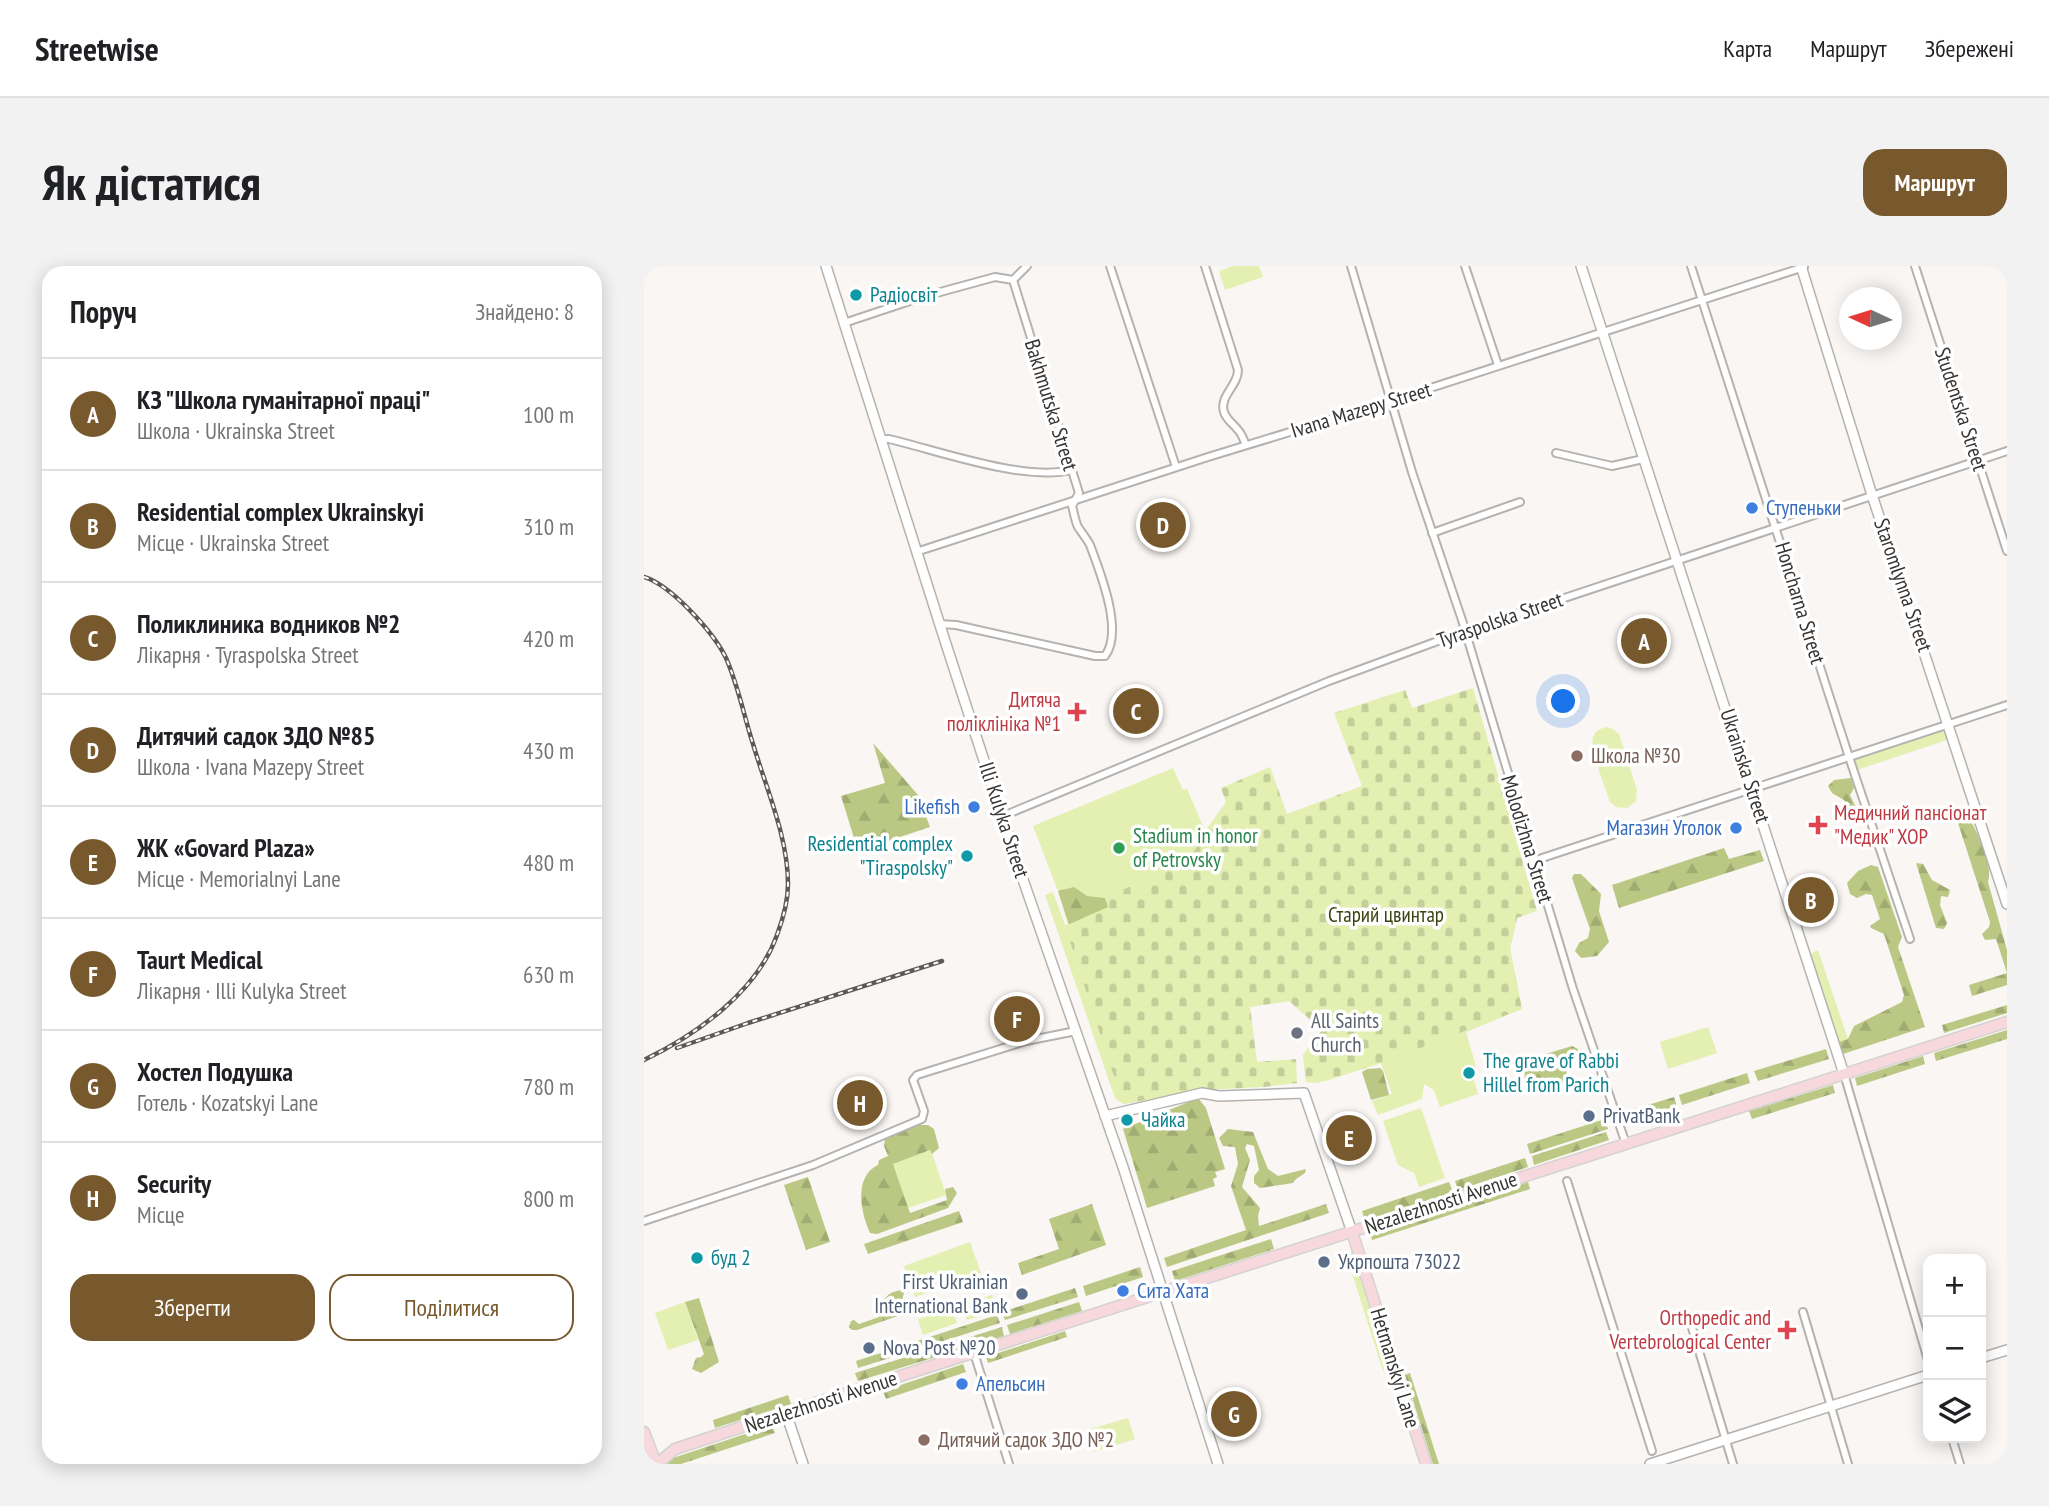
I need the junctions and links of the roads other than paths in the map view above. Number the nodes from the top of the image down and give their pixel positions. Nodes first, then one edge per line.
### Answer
1 (826, 266) edge
2 (1027, 266) edge
3 (1110, 266) edge
4 (1205, 266) edge
5 (1351, 266) edge
6 (1465, 266) edge
7 (1581, 266) edge
8 (1691, 266) edge
9 (1802, 266) edge
10 (1915, 266) edge
11 (1013, 280) junction
12 (1702, 299) junction
13 (844, 323) junction
14 (1602, 331) junction
15 (1498, 365) junction
16 (1390, 401) junction
17 (880, 439) junction
18 (1246, 445) junction
19 (2007, 451) edge
20 (1556, 453) dead end
21 (1643, 459) junction
22 (1977, 460) junction
23 (1176, 467) junction
24 (1071, 470) junction
25 (1872, 495) junction
26 (1075, 500) junction
27 (1520, 502) dead end
28 (1776, 527) junction
29 (1432, 533) junction
30 (2007, 551) edge
31 (916, 552) junction
32 (1677, 560) junction
33 (939, 624) junction
34 (1465, 631) junction
35 (2007, 705) edge
36 (1949, 724) junction
37 (1849, 757) junction
38 (1752, 789) junction
39 (1003, 816) junction
40 (1533, 861) junction
41 (2007, 904) edge
42 (1910, 939) dead end
43 (2007, 1022) edge
44 (1076, 1031) junction
45 (1844, 1074) junction
46 (1105, 1116) junction
47 (1626, 1144) junction
48 (1567, 1181) dead end
49 (644, 1221) edge
50 (1352, 1232) junction
51 (1164, 1292) junction
52 (1803, 1312) dead end
53 (1690, 1321) dead end
54 (1923, 1343) edge
55 (2007, 1350) edge
56 (974, 1353) junction
57 (1986, 1356) edge
58 (1923, 1377) edge
59 (1831, 1406) junction
60 (786, 1413) junction
61 (644, 1432) edge
62 (1726, 1440) junction
63 (1954, 1443) edge
64 (647, 1444) edge
65 (675, 1449) junction
66 (1653, 1451) dead end
67 (656, 1464) edge
68 (803, 1464) edge
69 (1009, 1464) edge
70 (1218, 1464) edge
71 (1426, 1464) edge
72 (1650, 1464) edge
73 (1733, 1464) edge
74 (1848, 1464) edge
75 (1960, 1464) edge

1 - 13 street, Illi Kulyka Street
2 - 11 street
3 - 23 street
4 - 18 street
5 - 16 street, Molodizhna Street
6 - 15 street
7 - 14 street, Ukrainska Street
8 - 12 street, Honcharna Street
9 - 12 street, Ivana Mazepy Street
9 - 25 street, Staromlynna Street
10 - 22 street, Studentska Street
11 - 13 street
11 - 24 street, Bakhmutska Street
12 - 14 street, Ivana Mazepy Street
12 - 28 street, Honcharna Street
13 - 17 street, Illi Kulyka Street
14 - 15 street, Ivana Mazepy Street
14 - 21 street, Ukrainska Street
15 - 16 street, Ivana Mazepy Street
16 - 18 street, Ivana Mazepy Street
16 - 29 street, Molodizhna Street
17 - 24 street
17 - 31 street, Illi Kulyka Street
18 - 23 street, Ivana Mazepy Street
19 - 22 street, Tyraspolska Street
20 - 21 street
21 - 32 street, Ukrainska Street
22 - 25 street, Tyraspolska Street
22 - 30 street, Studentska Street
23 - 26 street, Ivana Mazepy Street
24 - 26 street, Bakhmutska Street
25 - 28 street, Tyraspolska Street
25 - 36 street, Staromlynna Street
26 - 31 street, Ivana Mazepy Street
26 - 33 street, Bakhmutska Street
27 - 29 street
28 - 32 street, Tyraspolska Street
28 - 37 street, Honcharna Street
29 - 34 street, Molodizhna Street
31 - 33 street, Illi Kulyka Street
32 - 34 street, Tyraspolska Street
32 - 38 street, Ukrainska Street
33 - 39 street, Illi Kulyka Street
34 - 39 street, Tyraspolska Street
34 - 40 street, Molodizhna Street
35 - 36 street
36 - 37 street
36 - 41 street, Staromlynna Street
37 - 38 street
37 - 42 street, Honcharna Street
38 - 40 street
38 - 45 street, Ukrainska Street
39 - 44 street, Illi Kulyka Street
40 - 47 street, Molodizhna Street
43 - 45 main road, Nezalezhnosti Avenue
44 - 46 street, Illi Kulyka Street
44 - 49 street
45 - 47 main road, Nezalezhnosti Avenue
45 - 54 street
46 - 50 street
46 - 51 street, Illi Kulyka Street
47 - 50 main road, Nezalezhnosti Avenue
48 - 66 street
50 - 51 main road, Nezalezhnosti Avenue
50 - 71 main road, Hetmanskyi Lane
51 - 56 main road, Nezalezhnosti Avenue
51 - 70 street, Illi Kulyka Street
52 - 59 street
53 - 62 street
55 - 57 street
56 - 60 main road, Nezalezhnosti Avenue
56 - 69 street
58 - 59 street
59 - 62 street
59 - 74 street
60 - 65 main road, Nezalezhnosti Avenue
60 - 68 street
61 - 64 main road
62 - 72 street
62 - 73 street
63 - 75 street
64 - 65 main road, Nezalezhnosti Avenue
64 - 67 main road
65 - 67 main road, Nezalezhnosti Avenue

